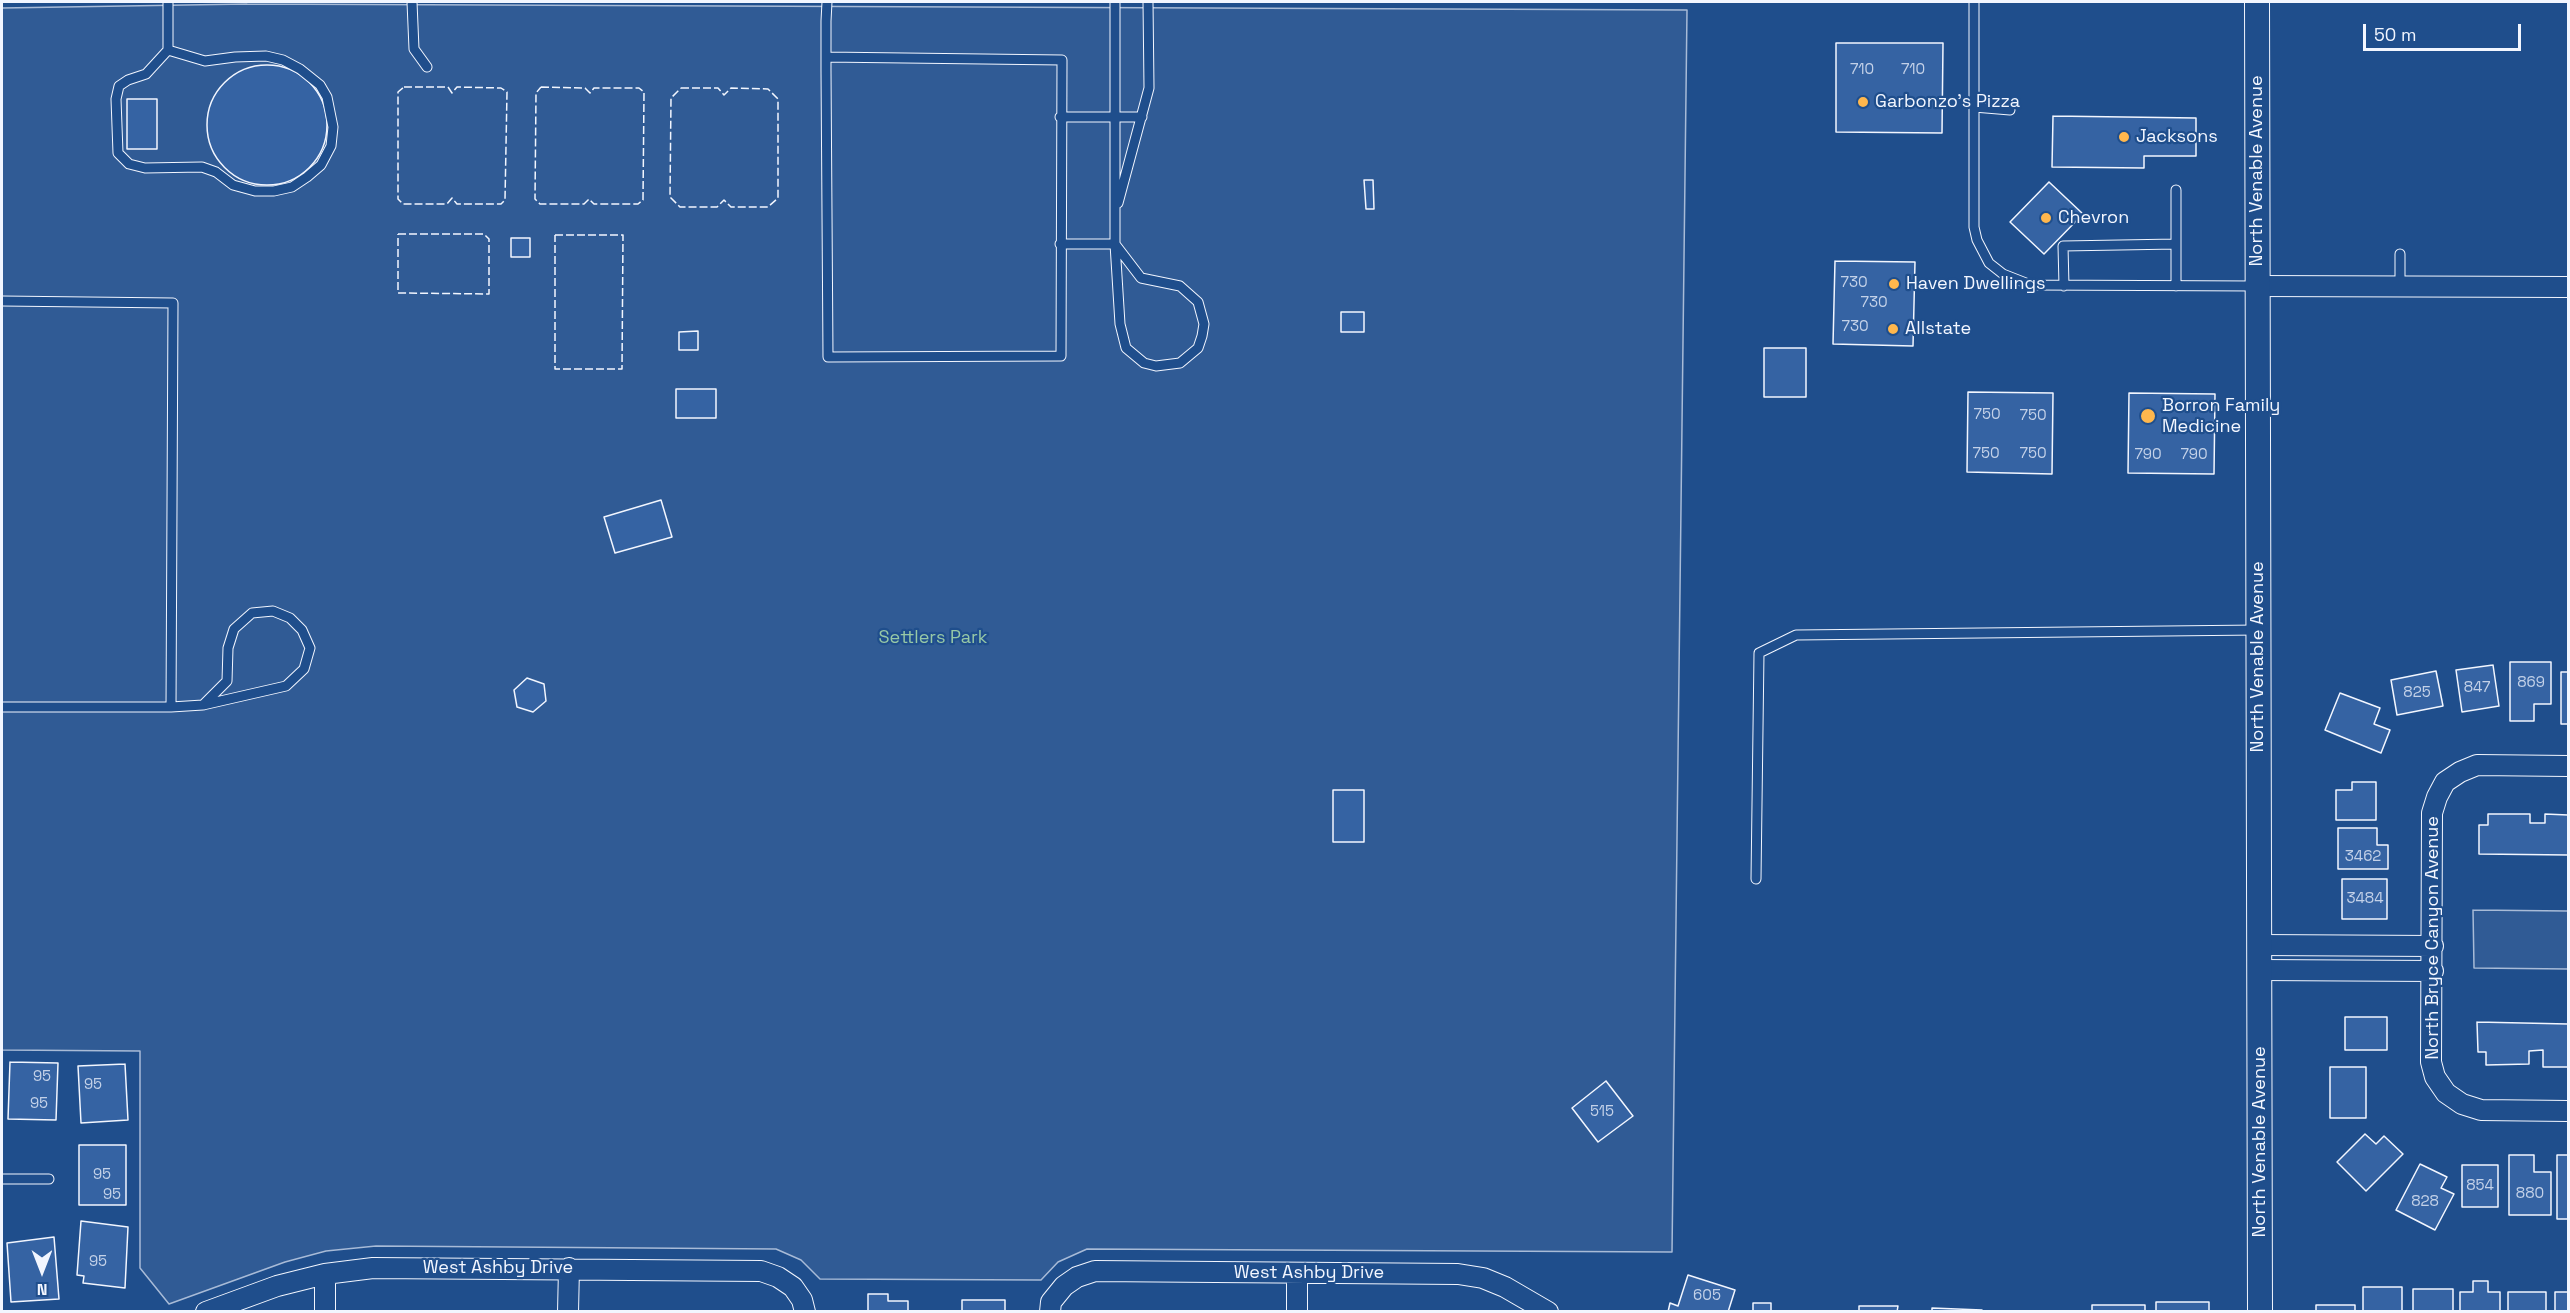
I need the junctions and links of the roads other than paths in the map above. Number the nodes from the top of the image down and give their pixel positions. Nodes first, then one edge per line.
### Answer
1 (168, 2) edge
2 (412, 2) edge
3 (827, 2) edge
4 (1115, 2) edge
5 (1148, 2) edge
6 (1974, 2) edge
7 (2257, 2) edge
8 (168, 50) junction
9 (826, 57) junction
10 (428, 67) dead end
11 (1974, 107) junction
12 (2010, 110) dead end
13 (1060, 117) junction
14 (1115, 117) junction
15 (1142, 117) junction
16 (2176, 190) dead end
17 (1115, 214) junction
18 (1060, 244) junction
19 (1115, 244) junction
20 (2176, 244) junction
21 (2400, 254) dead end
22 (2064, 286) junction
23 (2176, 286) junction
24 (2257, 286) junction
25 (2400, 287) junction
26 (2568, 287) edge
27 (2, 301) edge
28 (2258, 630) junction
29 (203, 705) junction
30 (2, 707) edge
31 (171, 707) junction
32 (2568, 766) edge
33 (1756, 879) dead end
34 (2260, 945) junction
35 (2433, 946) junction
36 (2261, 970) junction
37 (2433, 971) junction
38 (2568, 1111) edge
39 (2, 1179) edge
40 (49, 1179) dead end
41 (568, 1268) junction
42 (1297, 1273) junction
43 (325, 1274) junction
44 (206, 1311) edge
45 (325, 1311) edge
46 (568, 1311) edge
47 (805, 1311) edge
48 (1050, 1311) edge
49 (1297, 1311) edge
50 (1548, 1311) edge
51 (2260, 1311) edge

1 - 8 lane
2 - 10 lane
3 - 9 lane
4 - 14 lane
5 - 15 lane
6 - 11 lane
7 - 24 street, North Venable Avenue
8 - 8 lane
9 - 13 lane
9 - 18 lane
11 - 12 lane
11 - 22 lane
13 - 14 lane
13 - 18 lane
14 - 15 lane
14 - 17 lane
15 - 17 lane
16 - 20 lane
17 - 19 lane
18 - 19 lane
19 - 19 lane
20 - 22 lane
20 - 23 lane
21 - 25 lane
22 - 23 lane
23 - 24 lane
24 - 25 street
24 - 28 street, North Venable Avenue
25 - 26 street
27 - 31 lane
28 - 33 lane
28 - 34 street, North Venable Avenue
29 - 29 lane
29 - 31 lane
30 - 31 lane
32 - 35 street, North Bryce Canyon Avenue
34 - 35 street
34 - 36 street, North Venable Avenue
35 - 37 street, North Bryce Canyon Avenue
36 - 37 street
36 - 51 street, North Venable Avenue
37 - 38 street, North Bryce Canyon Avenue
39 - 40 lane
41 - 43 street, West Ashby Drive
41 - 46 street
41 - 47 street, West Ashby Drive
42 - 48 street, West Ashby Drive
42 - 49 street
42 - 50 street, West Ashby Drive
43 - 44 street, West Ashby Drive
43 - 45 street

